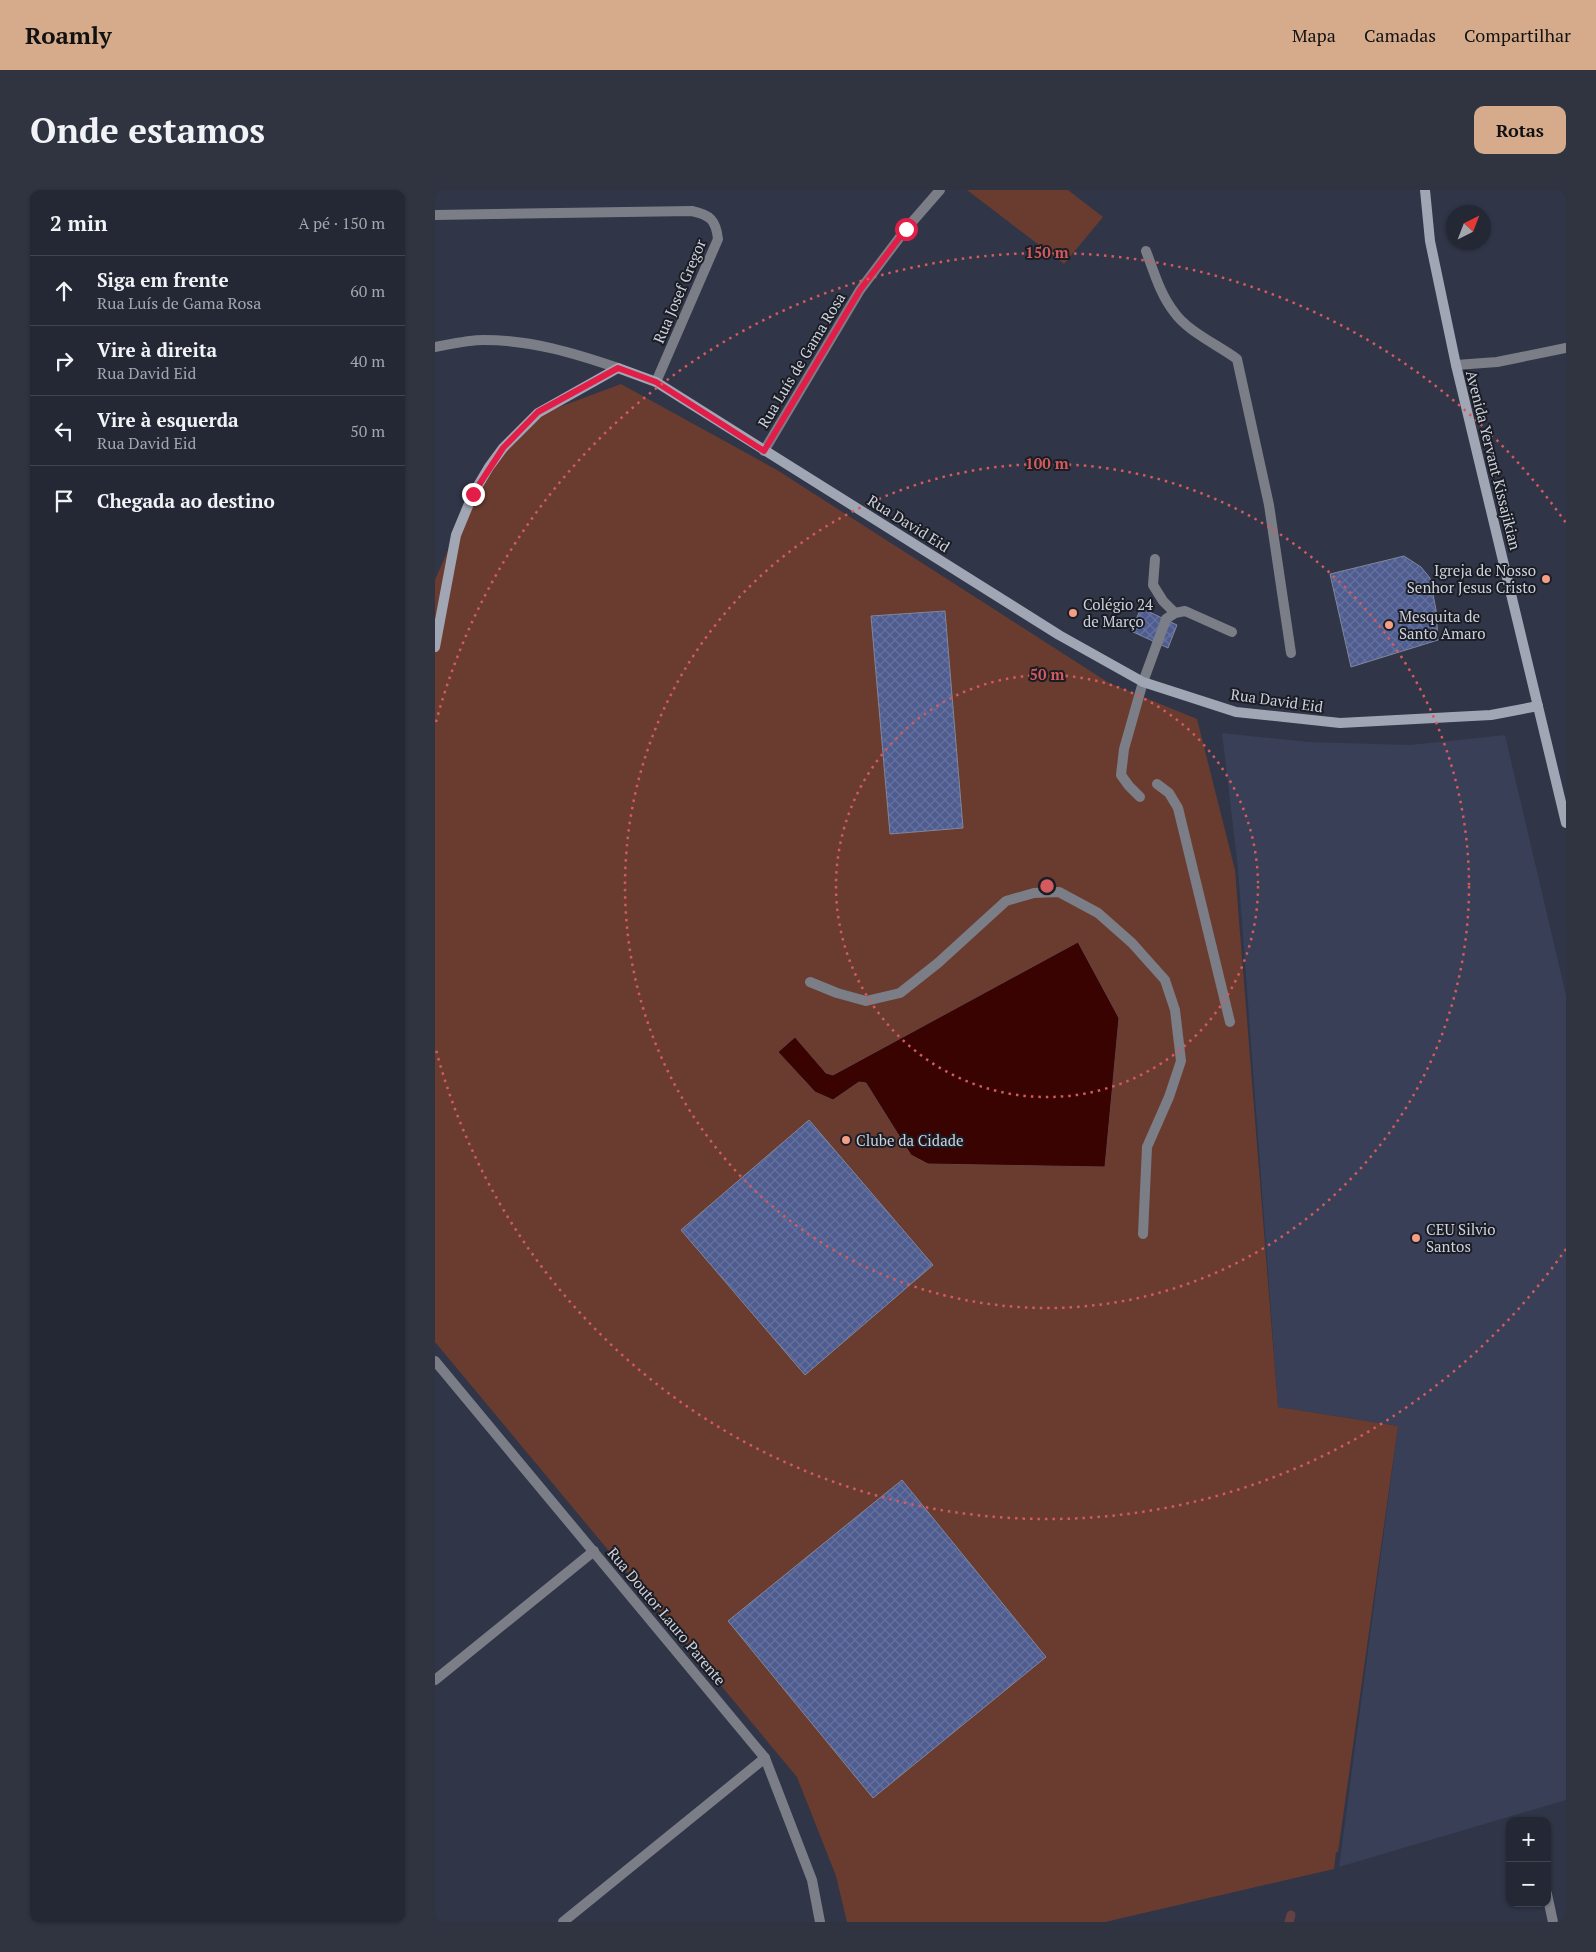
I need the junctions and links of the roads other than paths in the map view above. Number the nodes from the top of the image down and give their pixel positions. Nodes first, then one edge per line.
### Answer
1 (940, 190) edge
2 (1425, 190) edge
3 (435, 215) edge
4 (1146, 251) dead end
5 (435, 346) edge
6 (1566, 348) edge
7 (1456, 365) junction
8 (618, 368) junction
9 (656, 382) junction
10 (764, 451) junction
11 (1155, 559) dead end
12 (1175, 613) junction
13 (1232, 632) dead end
14 (435, 648) edge
15 (1291, 654) dead end
16 (1143, 682) junction
17 (1538, 706) junction
18 (1157, 784) dead end
19 (1140, 797) dead end
20 (1566, 823) edge
21 (810, 982) dead end
22 (1230, 1022) dead end
23 (1143, 1234) dead end
24 (435, 1360) edge
25 (594, 1551) junction
26 (435, 1680) edge
27 (765, 1758) junction
28 (1550, 1907) edge
29 (563, 1922) edge
30 (820, 1922) edge
31 (1553, 1922) edge

1 - 10 street, Rua Luís de Gama Rosa
2 - 7 street, Avenida Yervant Kissajikian
3 - 9 street, Rua Josef Gregor
4 - 15 street
5 - 8 street
6 - 7 street
7 - 17 street, Avenida Yervant Kissajikian
8 - 9 street, Rua David Eid
8 - 14 street
9 - 10 street, Rua David Eid
10 - 16 street, Rua David Eid
11 - 12 street
12 - 13 street
12 - 16 street
16 - 17 street, Rua David Eid
16 - 19 street
17 - 20 street, Avenida Yervant Kissajikian
18 - 22 street
21 - 23 street
24 - 25 street, Rua Doutor Lauro Parente
25 - 26 street
25 - 27 street, Rua Doutor Lauro Parente
27 - 29 street
27 - 30 street, Rua Doutor Lauro Parente
28 - 31 street

